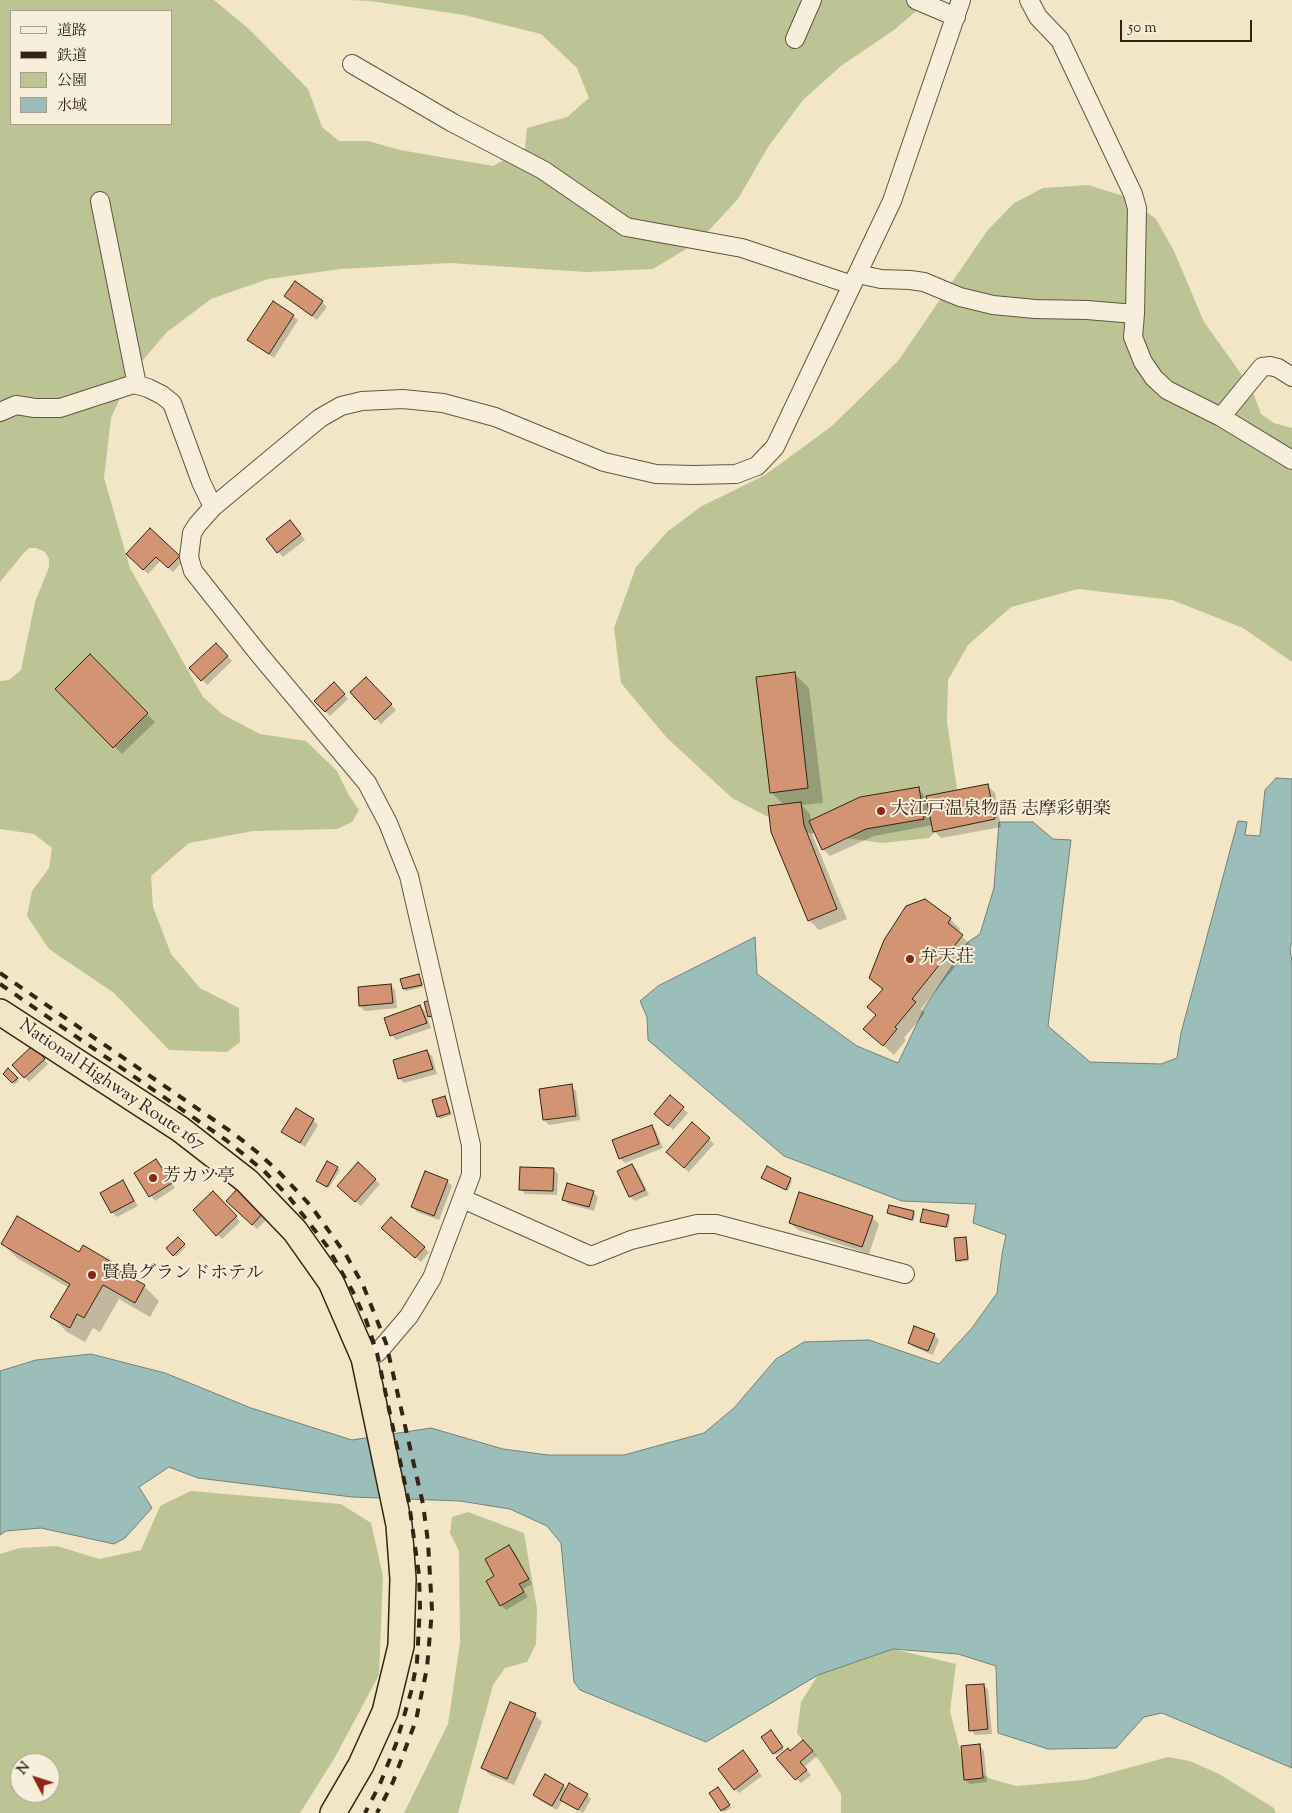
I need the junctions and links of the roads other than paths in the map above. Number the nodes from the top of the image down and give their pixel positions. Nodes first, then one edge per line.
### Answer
1 (812, 0) edge
2 (916, 0) edge
3 (962, 0) edge
4 (1030, 0) edge
5 (956, 17) junction
6 (795, 39) dead end
7 (352, 64) dead end
8 (100, 201) dead end
9 (855, 280) junction
10 (1135, 314) junction
11 (1292, 377) edge
12 (137, 385) junction
13 (0, 412) edge
14 (1221, 418) junction
15 (1292, 460) edge
16 (214, 507) junction
17 (0, 1012) edge
18 (463, 1199) junction
19 (904, 1274) dead end
20 (364, 1358) junction
21 (333, 1813) edge

1 - 6 street
2 - 5 street
3 - 5 street
4 - 10 street
5 - 9 street
7 - 9 street
8 - 12 street
9 - 10 street
9 - 16 street
10 - 14 street
11 - 14 street
12 - 13 street
12 - 16 street
14 - 15 street
16 - 18 street
17 - 20 highway, National Highway Route 167
18 - 19 street
18 - 20 street
20 - 21 highway, National Highway Route 167

